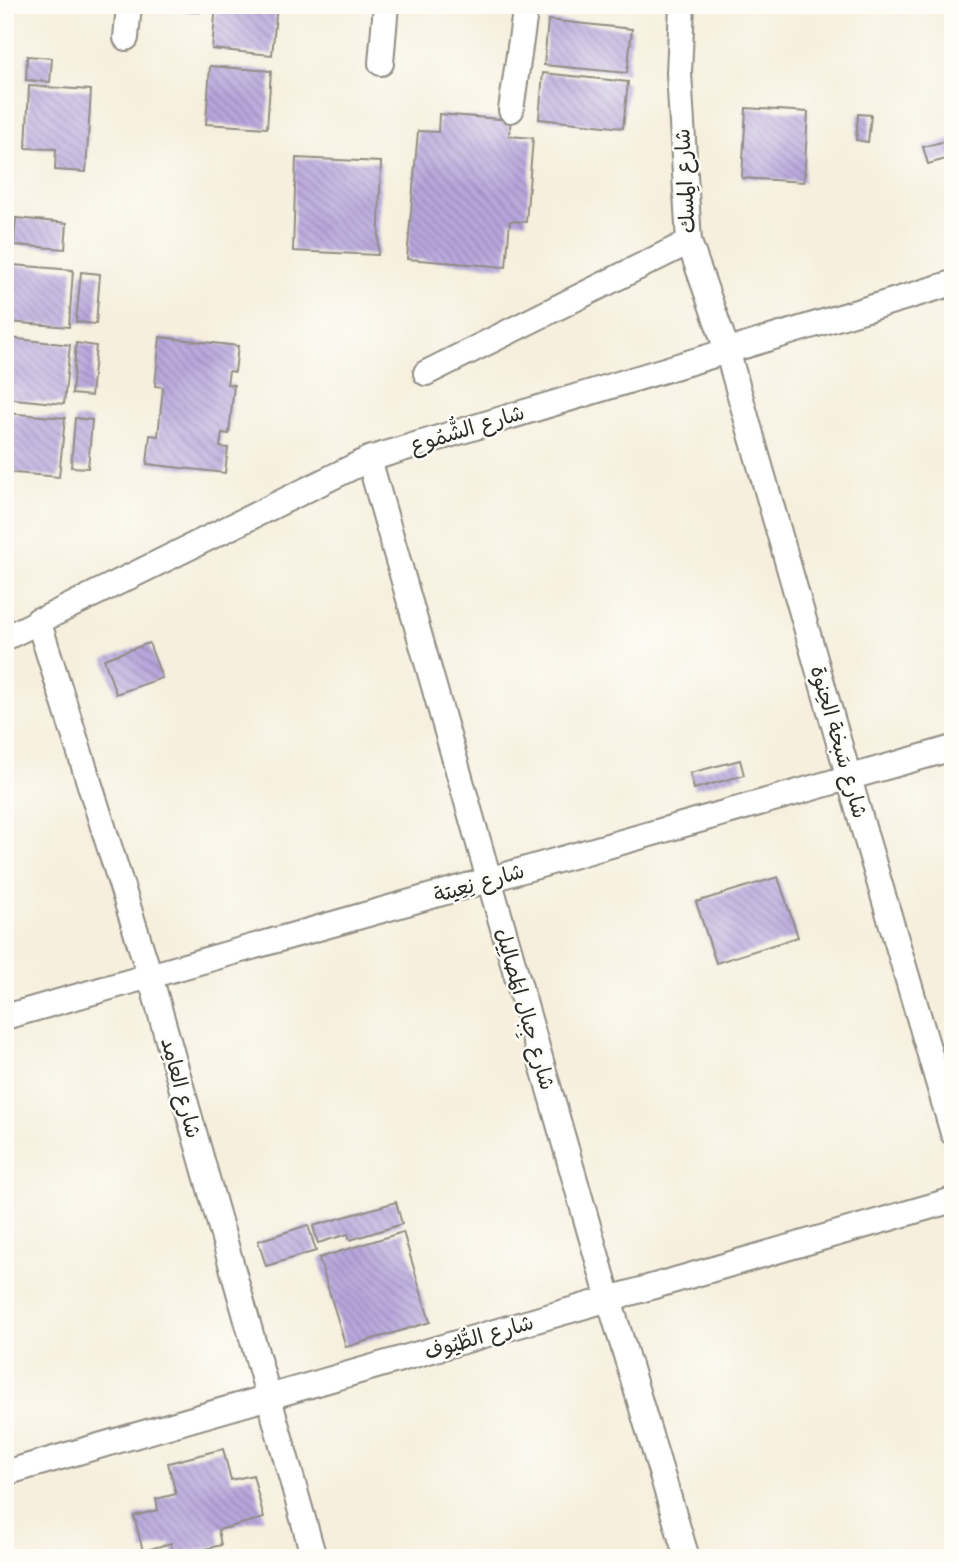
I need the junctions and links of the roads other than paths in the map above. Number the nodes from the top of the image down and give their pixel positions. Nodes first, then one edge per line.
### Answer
1 (129, 5) edge
2 (386, 5) edge
3 (526, 5) edge
4 (682, 5) edge
5 (126, 38) dead end
6 (381, 63) dead end
7 (511, 110) dead end
8 (689, 242) junction
9 (953, 283) edge
10 (727, 351) junction
11 (426, 373) dead end
12 (369, 459) junction
13 (38, 620) junction
14 (5, 638) edge
15 (953, 748) edge
16 (848, 777) junction
17 (488, 880) junction
18 (150, 976) junction
19 (5, 1017) edge
20 (953, 1133) edge
21 (953, 1200) edge
22 (609, 1299) junction
23 (267, 1398) junction
24 (5, 1472) edge
25 (314, 1558) edge
26 (687, 1558) edge

1 - 5 street
2 - 6 street
3 - 7 street
4 - 8 street, شارع المِسك
8 - 10 street, شارع المِسك
8 - 11 street
9 - 10 street, شارع الشُّمُوع
10 - 12 street, شارع الشُّمُوع
10 - 16 street, شارع سَبخة الحِنوة
12 - 13 street, شارع الشُّمُوع
12 - 17 street, شارع جِبال المَصالِيل
13 - 14 street, شارع الشُّمُوع
13 - 18 street, شارع العامِد
15 - 16 street, شارع نِعِيتة
16 - 17 street, شارع نِعِيتة
16 - 20 street, شارع سَبخة الحِنوة
17 - 18 street, شارع نِعِيتة
17 - 22 street, شارع جِبال المَصالِيل
18 - 19 street, شارع نِعِيتة
18 - 23 street, شارع العامِد
21 - 22 street, شارع الطُّيُوف
22 - 23 street, شارع الطُّيُوف
22 - 26 street, شارع جِبال المَصالِيل
23 - 24 street, شارع الطُّيُوف
23 - 25 street, شارع العامِد

